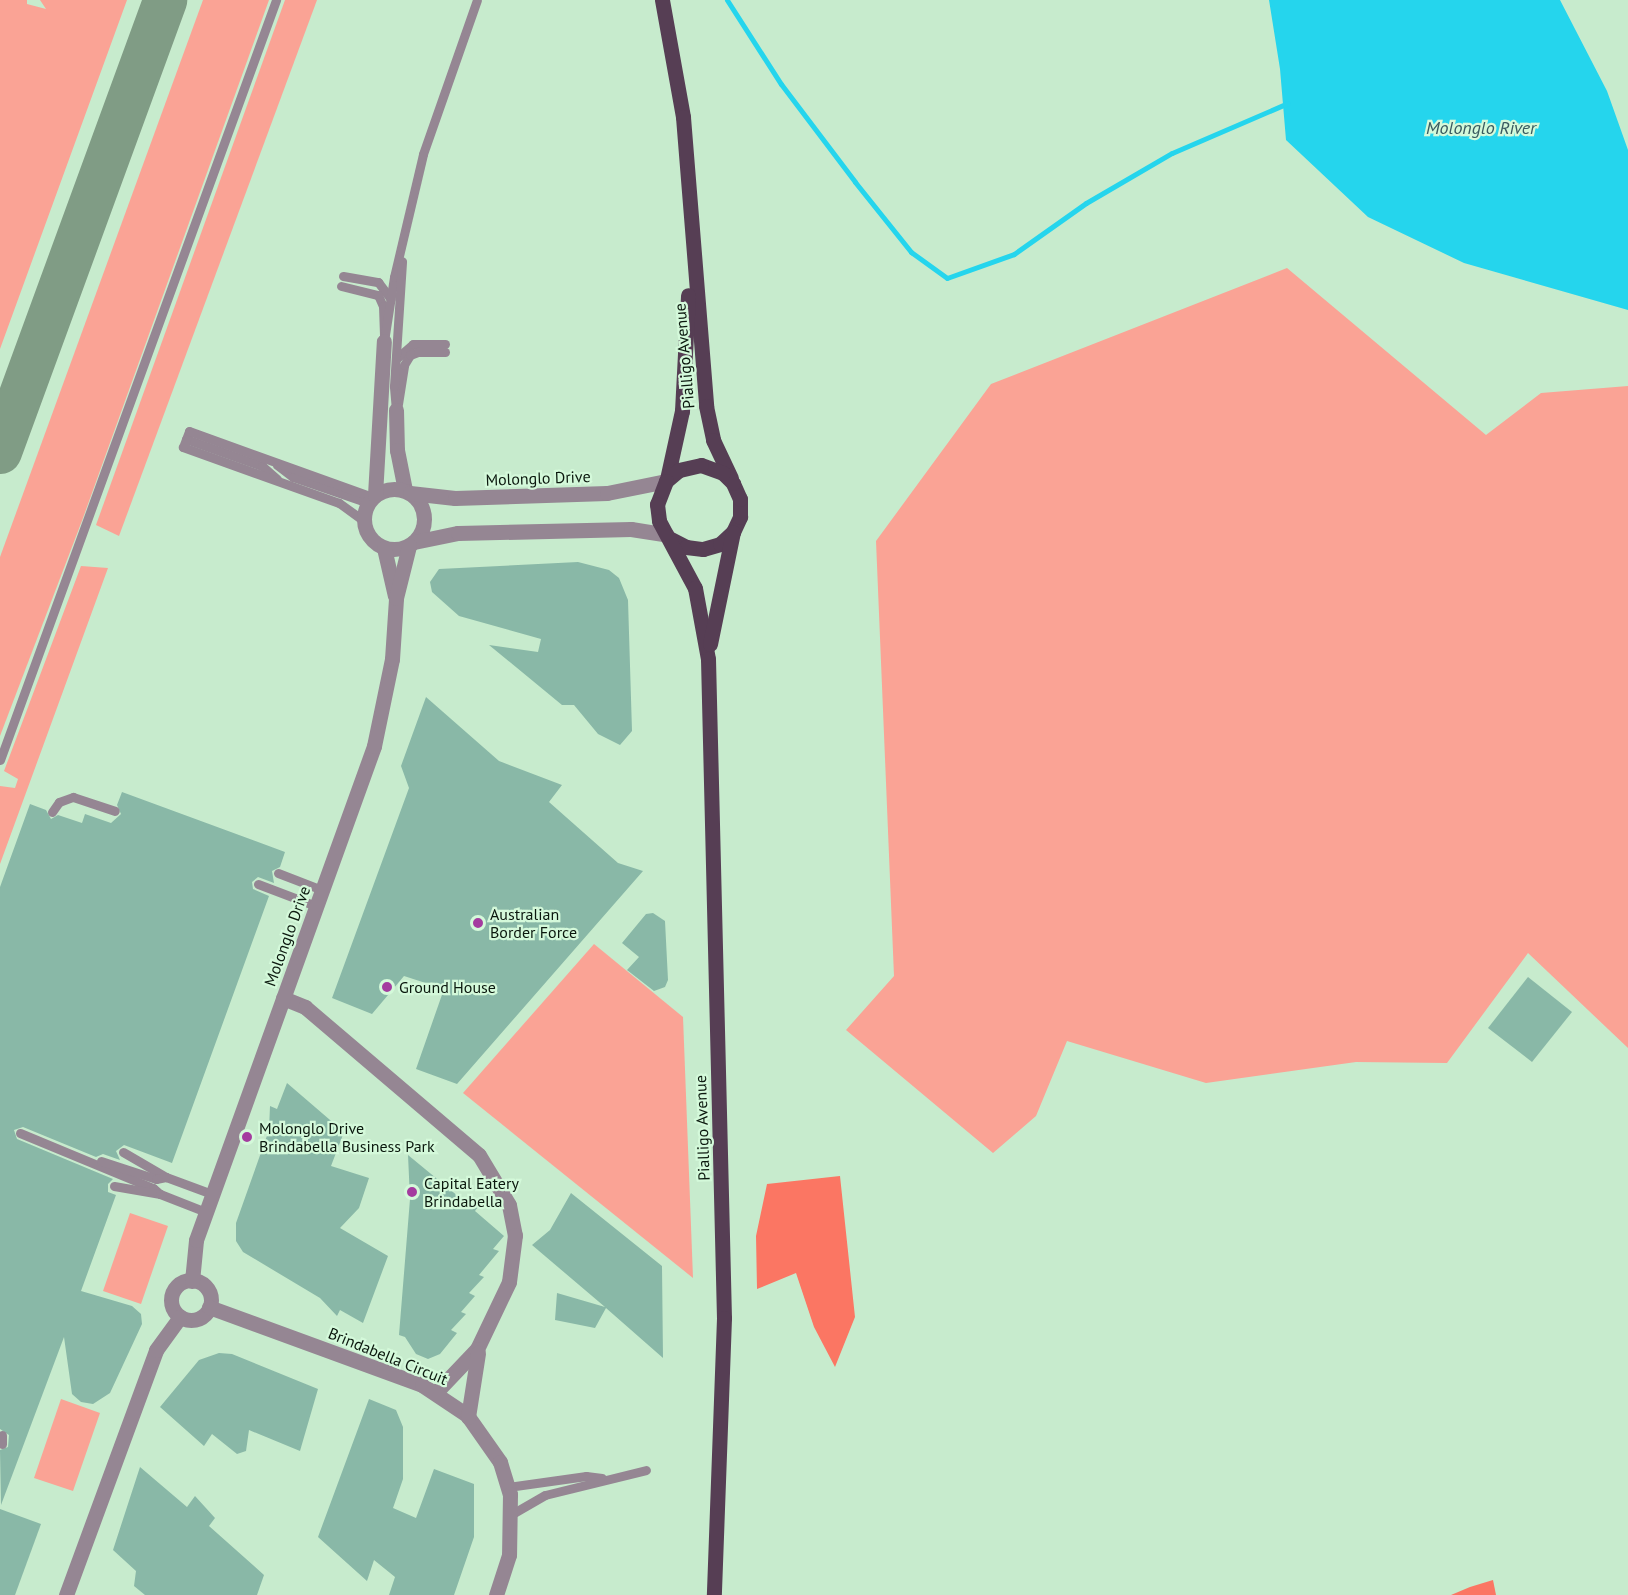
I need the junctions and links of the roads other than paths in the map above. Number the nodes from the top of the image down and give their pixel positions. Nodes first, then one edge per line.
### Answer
1 (276, 0) edge
2 (477, 0) edge
3 (662, 0) edge
4 (689, 220) junction
5 (402, 252) junction
6 (343, 276) dead end
7 (341, 286) dead end
8 (391, 304) junction
9 (384, 341) junction
10 (395, 365) junction
11 (396, 410) junction
12 (667, 480) junction
13 (733, 483) junction
14 (408, 492) junction
15 (372, 498) junction
16 (364, 521) junction
17 (733, 532) junction
18 (669, 537) junction
19 (411, 544) junction
20 (384, 548) junction
21 (396, 598) junction
22 (708, 659) junction
23 (0, 760) edge
24 (115, 811) dead end
25 (52, 812) dead end
26 (278, 873) dead end
27 (258, 884) dead end
28 (322, 890) junction
29 (316, 906) junction
30 (283, 998) junction
31 (20, 1133) dead end
32 (123, 1152) dead end
33 (84, 1157) junction
34 (166, 1177) junction
35 (114, 1186) dead end
36 (159, 1194) junction
37 (212, 1194) junction
38 (206, 1212) junction
39 (192, 1281) junction
40 (209, 1306) junction
41 (180, 1317) junction
42 (482, 1341) junction
43 (436, 1392) junction
44 (468, 1417) junction
45 (646, 1470) dead end
46 (602, 1478) junction
47 (508, 1487) junction
48 (512, 1514) junction
49 (66, 1595) edge
50 (496, 1595) edge
51 (714, 1595) edge

1 - 23 lane
2 - 5 lane
3 - 4 main road, Pialligo Avenue
4 - 12 main road, Pialligo Avenue
4 - 13 main road, Pialligo Avenue
5 - 8 lane
5 - 10 lane
6 - 8 lane
7 - 9 lane
8 - 9 lane
9 - 15 street
10 - 11 lane
10 - 11 lane
11 - 14 street
12 - 13 main road
12 - 14 street, Molonglo Drive
12 - 18 main road
13 - 17 main road
14 - 15 street
14 - 19 street
15 - 16 street
15 - 16 lane
16 - 20 street
17 - 18 main road
17 - 22 main road, Pialligo Avenue
18 - 19 street
18 - 22 main road, Pialligo Avenue
19 - 20 street
19 - 21 street, Molonglo Drive
20 - 21 street, Molonglo Drive
21 - 28 street, Molonglo Drive
22 - 51 main road, Pialligo Avenue
24 - 25 lane
26 - 28 lane
27 - 29 lane
28 - 29 street, Molonglo Drive
29 - 30 street, Molonglo Drive
30 - 37 street, Molonglo Drive
30 - 42 street
31 - 33 lane
32 - 34 lane
33 - 34 lane
33 - 36 lane
34 - 37 lane
35 - 36 lane
36 - 38 lane
37 - 38 street, Molonglo Drive
38 - 39 street, Molonglo Drive
39 - 40 street
39 - 41 street
40 - 41 street
40 - 43 street, Brindabella Circuit
41 - 49 street
42 - 43 street
42 - 44 street
43 - 44 street, Brindabella Circuit
44 - 47 street, Brindabella Circuit
45 - 46 lane
46 - 47 lane
46 - 48 lane
47 - 48 street, Brindabella Circuit
48 - 50 street, Brindabella Circuit

